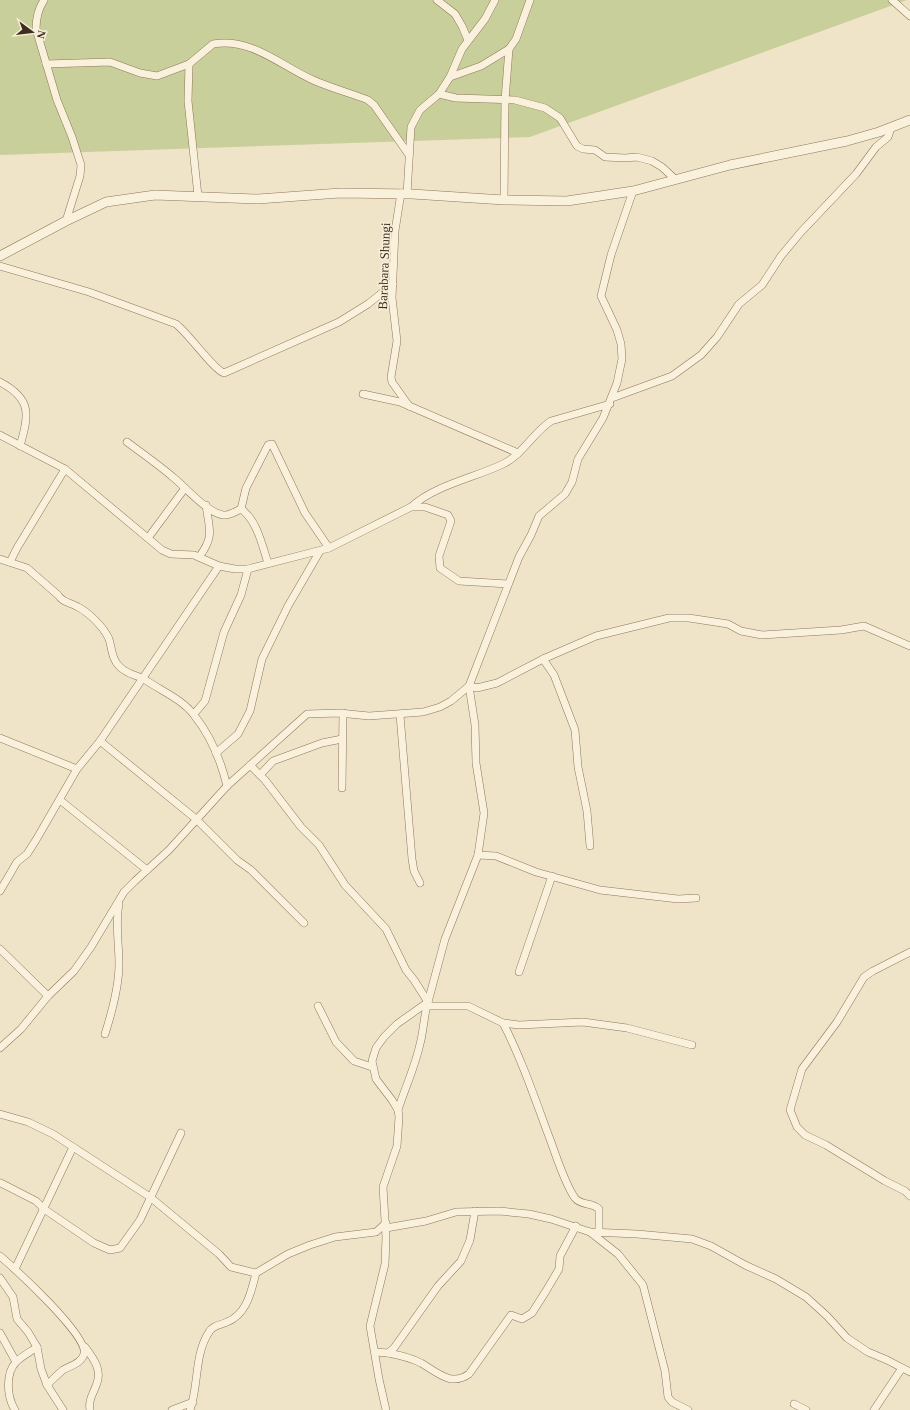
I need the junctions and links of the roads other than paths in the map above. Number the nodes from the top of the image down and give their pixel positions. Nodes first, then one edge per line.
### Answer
1 (44, 0) edge
2 (436, 0) edge
3 (495, 0) edge
4 (530, 0) edge
5 (892, 0) edge
6 (910, 16) edge
7 (468, 40) junction
8 (509, 49) junction
9 (46, 64) junction
10 (189, 64) junction
11 (450, 77) junction
12 (439, 94) junction
13 (505, 100) junction
14 (910, 120) edge
15 (891, 128) junction
16 (408, 155) junction
17 (675, 179) junction
18 (633, 191) junction
19 (404, 194) junction
20 (198, 196) junction
21 (504, 200) junction
22 (66, 221) junction
23 (0, 256) edge
24 (0, 266) edge
25 (393, 284) junction
26 (0, 382) edge
27 (363, 394) dead end
28 (611, 401) junction
29 (409, 406) junction
30 (0, 435) edge
31 (127, 442) dead end
32 (20, 446) junction
33 (518, 453) junction
34 (65, 469) junction
35 (185, 488) junction
36 (206, 505) junction
37 (412, 507) junction
38 (241, 509) junction
39 (148, 538) junction
40 (329, 548) junction
41 (320, 551) junction
42 (199, 557) junction
43 (0, 559) edge
44 (10, 562) junction
45 (268, 563) junction
46 (218, 566) junction
47 (248, 568) junction
48 (508, 584) junction
49 (910, 646) edge
50 (543, 659) junction
51 (144, 679) junction
52 (469, 686) junction
53 (343, 713) junction
54 (194, 714) junction
55 (400, 715) junction
56 (0, 738) edge
57 (342, 739) junction
58 (100, 741) junction
59 (216, 753) junction
60 (250, 766) junction
61 (77, 769) junction
62 (260, 775) junction
63 (227, 786) junction
64 (342, 788) dead end
65 (60, 800) junction
66 (196, 819) junction
67 (590, 846) dead end
68 (478, 855) junction
69 (147, 870) junction
70 (552, 876) junction
71 (420, 883) dead end
72 (0, 891) edge
73 (696, 898) dead end
74 (120, 901) junction
75 (304, 923) dead end
76 (0, 949) edge
77 (910, 952) edge
78 (519, 972) dead end
79 (48, 996) junction
80 (427, 1004) junction
81 (318, 1006) dead end
82 (503, 1023) junction
83 (105, 1034) dead end
84 (692, 1045) dead end
85 (0, 1048) edge
86 (372, 1067) junction
87 (398, 1110) junction
88 (0, 1114) edge
89 (181, 1133) dead end
90 (73, 1147) junction
91 (1, 1184) dead end
92 (910, 1196) edge
93 (150, 1197) junction
94 (44, 1209) junction
95 (475, 1211) junction
96 (576, 1226) junction
97 (386, 1227) junction
98 (599, 1231) junction
99 (590, 1232) junction
100 (0, 1256) edge
101 (15, 1269) junction
102 (256, 1274) junction
103 (0, 1278) edge
104 (0, 1333) edge
105 (37, 1347) junction
106 (85, 1347) junction
107 (375, 1352) junction
108 (388, 1353) junction
109 (16, 1362) junction
110 (902, 1368) junction
111 (910, 1372) edge
112 (47, 1385) junction
113 (193, 1402) junction
114 (794, 1404) dead end
115 (15, 1410) edge
116 (63, 1410) edge
117 (90, 1410) edge
118 (172, 1410) edge
119 (190, 1410) edge
120 (386, 1410) edge
121 (688, 1410) edge
122 (806, 1410) edge
123 (874, 1410) edge

1 - 9 street
2 - 7 street
3 - 7 street, Barabara Shungi
4 - 8 street
5 - 6 street
7 - 11 street, Barabara Shungi
8 - 11 street
8 - 13 street
9 - 10 street
9 - 22 street
10 - 16 street
10 - 20 street
11 - 12 street, Barabara Shungi
12 - 13 street
12 - 16 street, Barabara Shungi
13 - 17 street
13 - 21 street
14 - 15 street
15 - 17 street
15 - 28 street
16 - 19 street, Barabara Shungi
17 - 18 street
18 - 21 street
18 - 28 street
19 - 20 street
19 - 21 street
19 - 25 street, Barabara Shungi
20 - 22 street
22 - 23 street
24 - 25 street
25 - 29 street, Barabara Shungi
26 - 32 street
27 - 29 street
28 - 33 street
28 - 48 street
29 - 33 street
30 - 32 street
31 - 35 street
32 - 34 street
33 - 37 street
34 - 39 street
34 - 44 street
35 - 36 street
35 - 39 street
36 - 38 street
36 - 42 street
37 - 40 street
37 - 48 street
38 - 40 street
38 - 45 street
39 - 42 street
40 - 41 street
41 - 45 street
41 - 59 street
42 - 46 street
43 - 44 street
44 - 51 street
45 - 47 street
46 - 47 street
46 - 51 street
47 - 54 street
48 - 52 street
49 - 50 street
50 - 52 street
50 - 67 street
51 - 54 street
51 - 58 street
52 - 55 street
52 - 68 street
53 - 55 street
53 - 57 street
53 - 60 street
54 - 59 street
55 - 71 street
56 - 61 street
57 - 62 street
57 - 64 street
58 - 61 street
58 - 66 street
59 - 63 street
60 - 62 street
60 - 63 street
61 - 65 street
62 - 80 street
63 - 66 street
65 - 69 street
65 - 72 street
66 - 69 street
66 - 75 street
68 - 70 street
68 - 80 street
69 - 74 street
70 - 73 street
70 - 78 street
74 - 79 street
74 - 83 street
76 - 79 street
77 - 92 street
79 - 85 street
80 - 82 street
80 - 86 street
80 - 87 street
81 - 86 street
82 - 84 street
82 - 98 street
86 - 87 street
87 - 97 street
88 - 90 street
89 - 93 street
90 - 93 street
90 - 94 street
91 - 94 street
93 - 94 street
93 - 102 street
94 - 101 street
95 - 96 street
95 - 97 street
95 - 108 street
96 - 99 street
96 - 108 street
97 - 102 street
97 - 107 street
98 - 99 street
98 - 110 street
99 - 121 street
100 - 101 street
101 - 106 street
102 - 113 street
103 - 105 street
104 - 109 street
105 - 109 street
105 - 112 street
106 - 112 street
106 - 117 street
107 - 108 street
107 - 120 street
109 - 115 street
110 - 111 street
110 - 123 street
112 - 116 street
113 - 118 street
113 - 119 street
114 - 122 street

